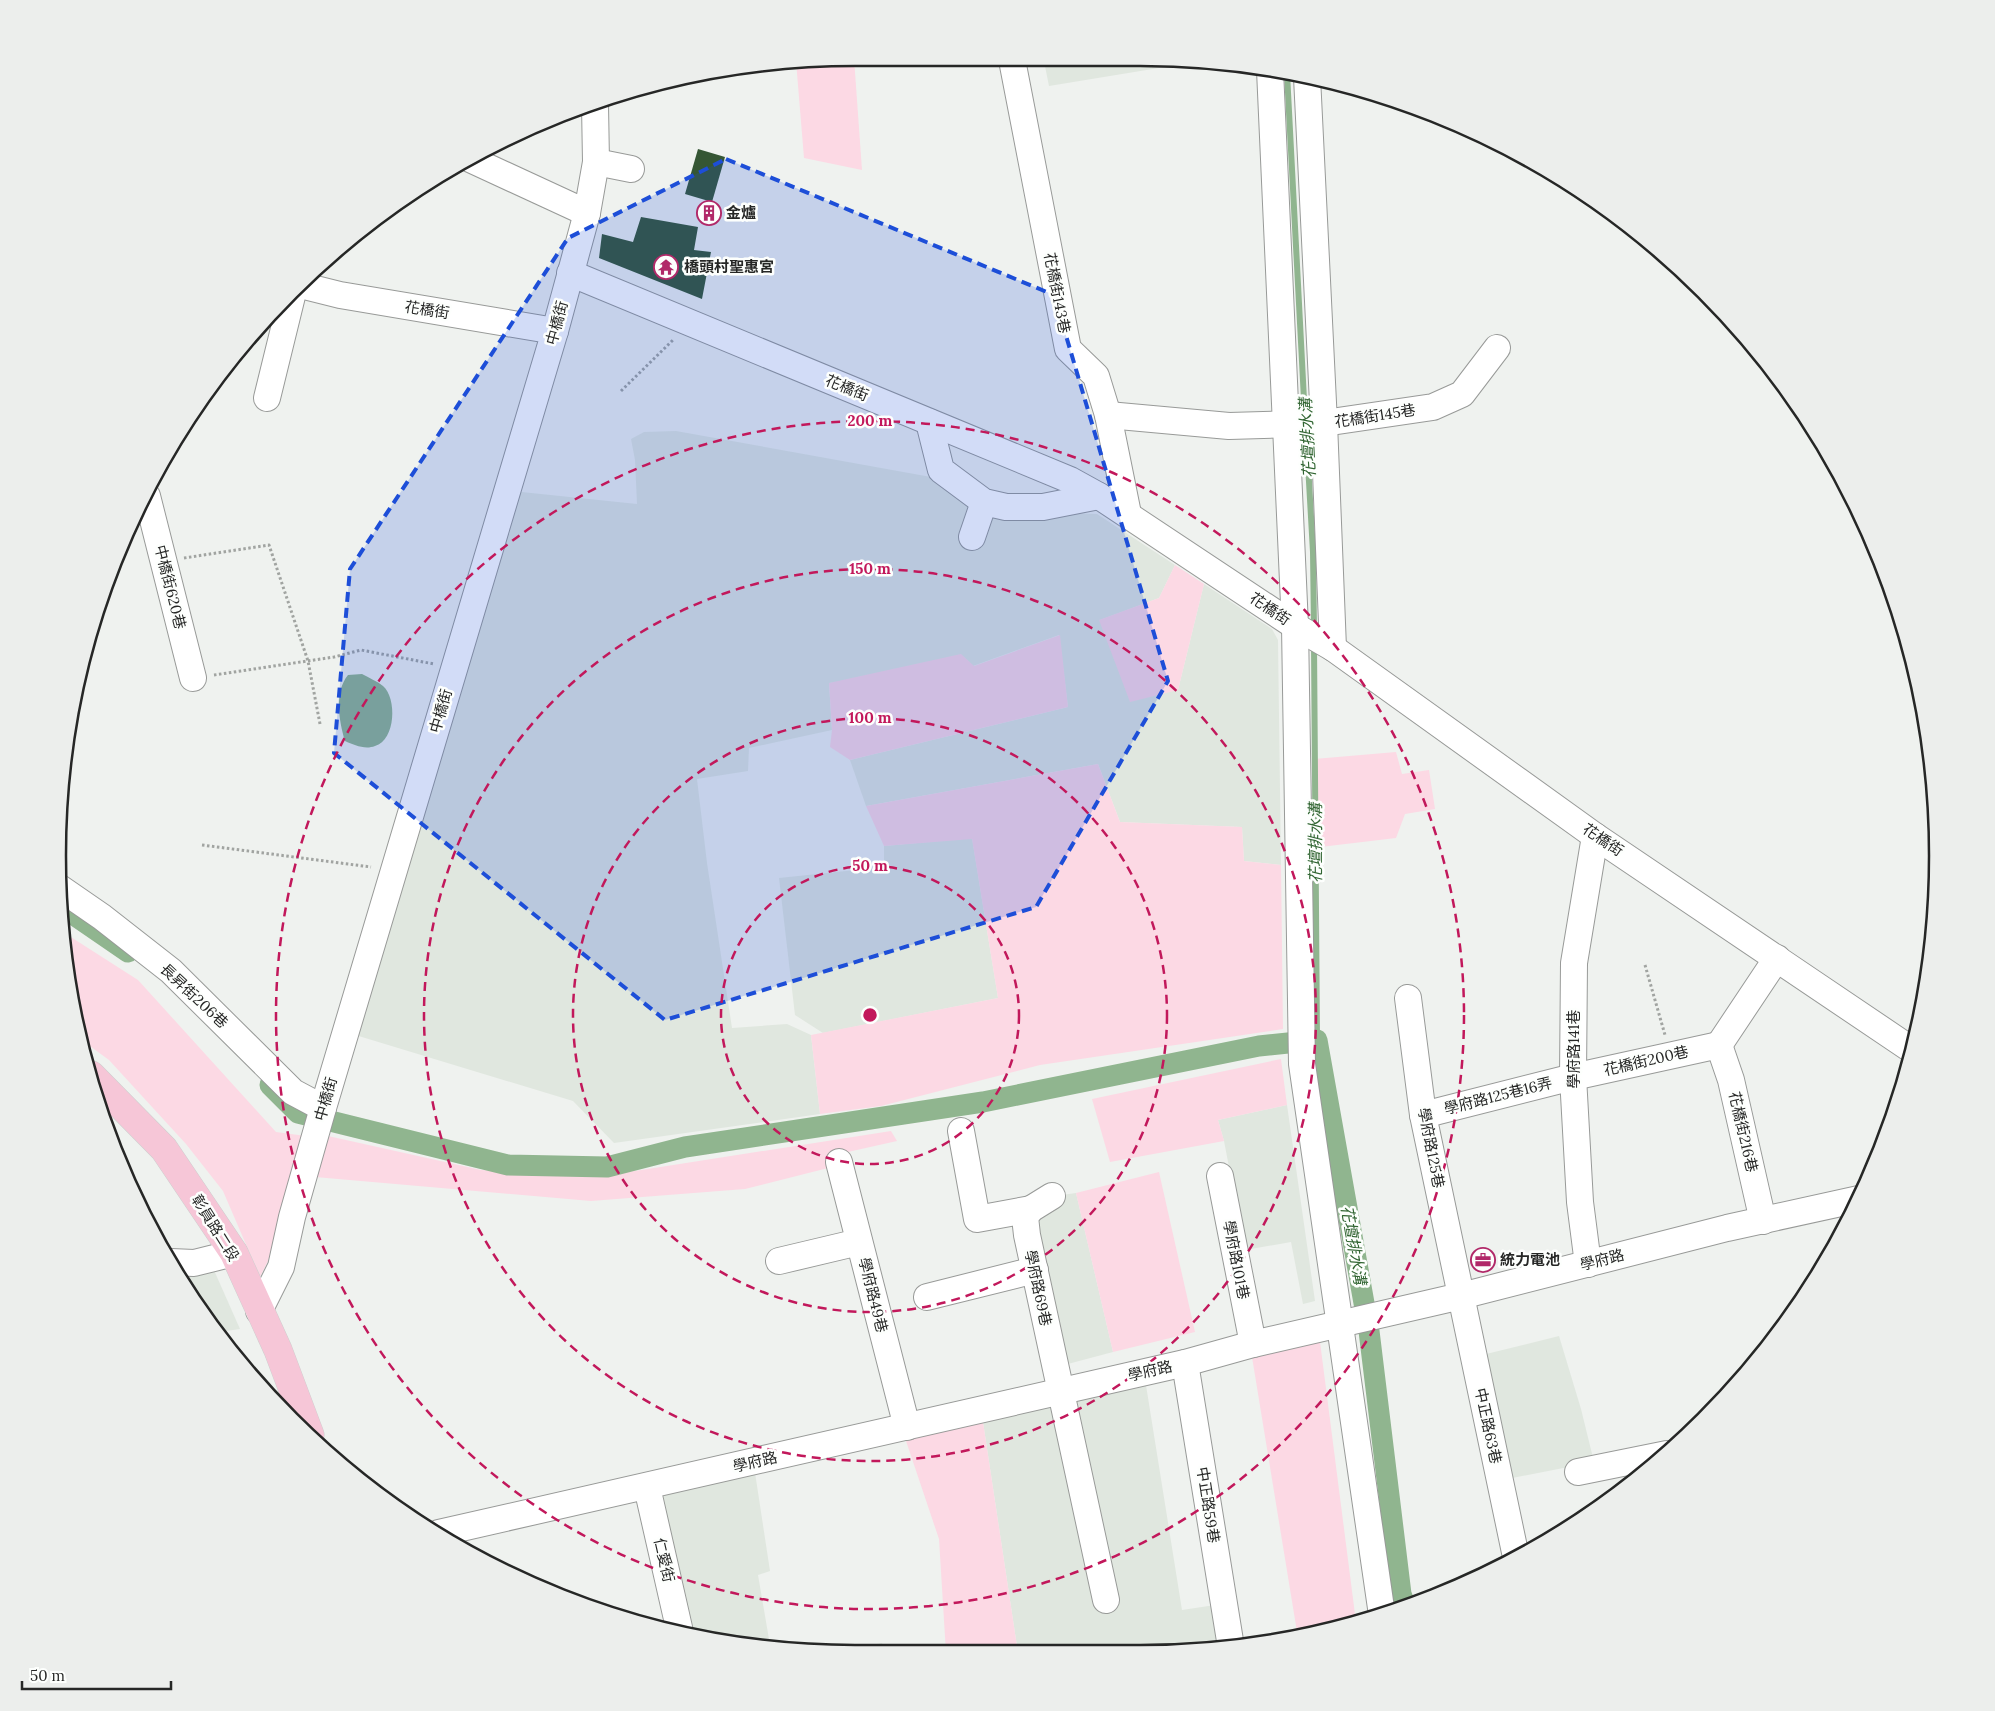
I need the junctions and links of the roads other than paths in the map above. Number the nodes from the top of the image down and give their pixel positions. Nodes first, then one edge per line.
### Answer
1 (1013, 66) edge
2 (1270, 77) edge
3 (1307, 84) edge
4 (595, 111) edge
5 (596, 162) junction
6 (478, 163) edge
7 (631, 169) dead end
8 (587, 213) junction
9 (570, 273) junction
10 (308, 287) edge
11 (290, 305) edge
12 (555, 331) junction
13 (1496, 348) dead end
14 (267, 398) dead end
15 (1108, 416) junction
16 (929, 422) junction
17 (1324, 423) junction
18 (1287, 424) junction
19 (1099, 496) junction
20 (984, 502) junction
21 (149, 504) edge
22 (1128, 514) junction
23 (972, 537) dead end
24 (1295, 626) junction
25 (1333, 648) junction
26 (193, 678) road end
27 (1595, 836) junction
28 (67, 893) edge
29 (1777, 958) junction
30 (1408, 998) dead end
31 (1719, 1044) junction
32 (1905, 1046) edge
33 (1573, 1077) junction
34 (101, 1085) edge
35 (323, 1108) junction
36 (1423, 1116) junction
37 (961, 1131) dead end
38 (839, 1162) dead end
39 (1220, 1176) dead end
40 (1849, 1200) edge
41 (1763, 1222) junction
42 (859, 1242) junction
43 (234, 1253) junction
44 (778, 1261) dead end
45 (180, 1263) edge
46 (1588, 1264) junction
47 (1035, 1270) junction
48 (927, 1296) dead end
49 (1461, 1296) junction
50 (259, 1311) junction
51 (1357, 1320) junction
52 (1253, 1344) junction
53 (1186, 1363) junction
54 (1060, 1392) junction
55 (305, 1421) edge
56 (907, 1427) junction
57 (1636, 1468) edge
58 (1578, 1472) dead end
59 (648, 1487) junction
60 (448, 1531) edge
61 (1514, 1549) edge
62 (1106, 1600) dead end
63 (1381, 1607) edge
64 (678, 1624) edge
65 (1230, 1639) edge

1 - 15 street, 花橋街143巷
2 - 18 street
3 - 17 street
4 - 5 street, 中橋街
5 - 7 street
5 - 8 street, 中橋街
6 - 8 street
8 - 9 street, 中橋街
9 - 12 street, 中橋街
9 - 16 street, 花橋街
10 - 12 street, 花橋街
11 - 14 street
12 - 35 street, 中橋街
13 - 17 street, 花橋街145巷
15 - 18 street, 花橋街145巷
15 - 22 street, 花橋街143巷
16 - 19 street, 花橋街
16 - 20 street
17 - 18 street, 花橋街145巷
17 - 25 street
18 - 24 street
19 - 20 street
19 - 22 street, 花橋街
20 - 23 street
21 - 26 street, 中橋街620巷
22 - 24 street, 花橋街
24 - 25 street, 花橋街
24 - 51 street
25 - 27 street, 花橋街
27 - 29 street, 花橋街
27 - 33 street, 學府路141巷
28 - 35 street, 長昇街206巷
29 - 31 street
29 - 32 street, 花橋街
30 - 36 street, 學府路125巷
31 - 33 street, 花橋街200巷
31 - 41 street, 花橋街216巷
33 - 36 street, 學府路125巷16弄
33 - 46 street, 學府路141巷
34 - 43 main road, 彰員路二段
35 - 50 street, 中橋街
36 - 49 street, 學府路125巷
37 - 47 street, 學府路69巷
38 - 42 street, 學府路49巷
39 - 52 street, 學府路101巷
40 - 41 street, 學府路
41 - 46 street, 學府路
42 - 44 street
42 - 56 street, 學府路49巷
43 - 45 street
43 - 50 main road, 彰員路二段
46 - 49 street, 學府路
47 - 48 street
47 - 54 street, 學府路69巷
49 - 51 street, 學府路
49 - 61 street, 中正路63巷
50 - 55 main road, 彰員路二段
51 - 52 street, 學府路
51 - 63 street
52 - 53 street, 學府路
53 - 54 street, 學府路
53 - 65 street, 中正路59巷
54 - 56 street, 學府路
54 - 62 street, 學府路69巷
56 - 59 street, 學府路
57 - 58 street
59 - 60 street, 學府路
59 - 64 street, 仁愛街

